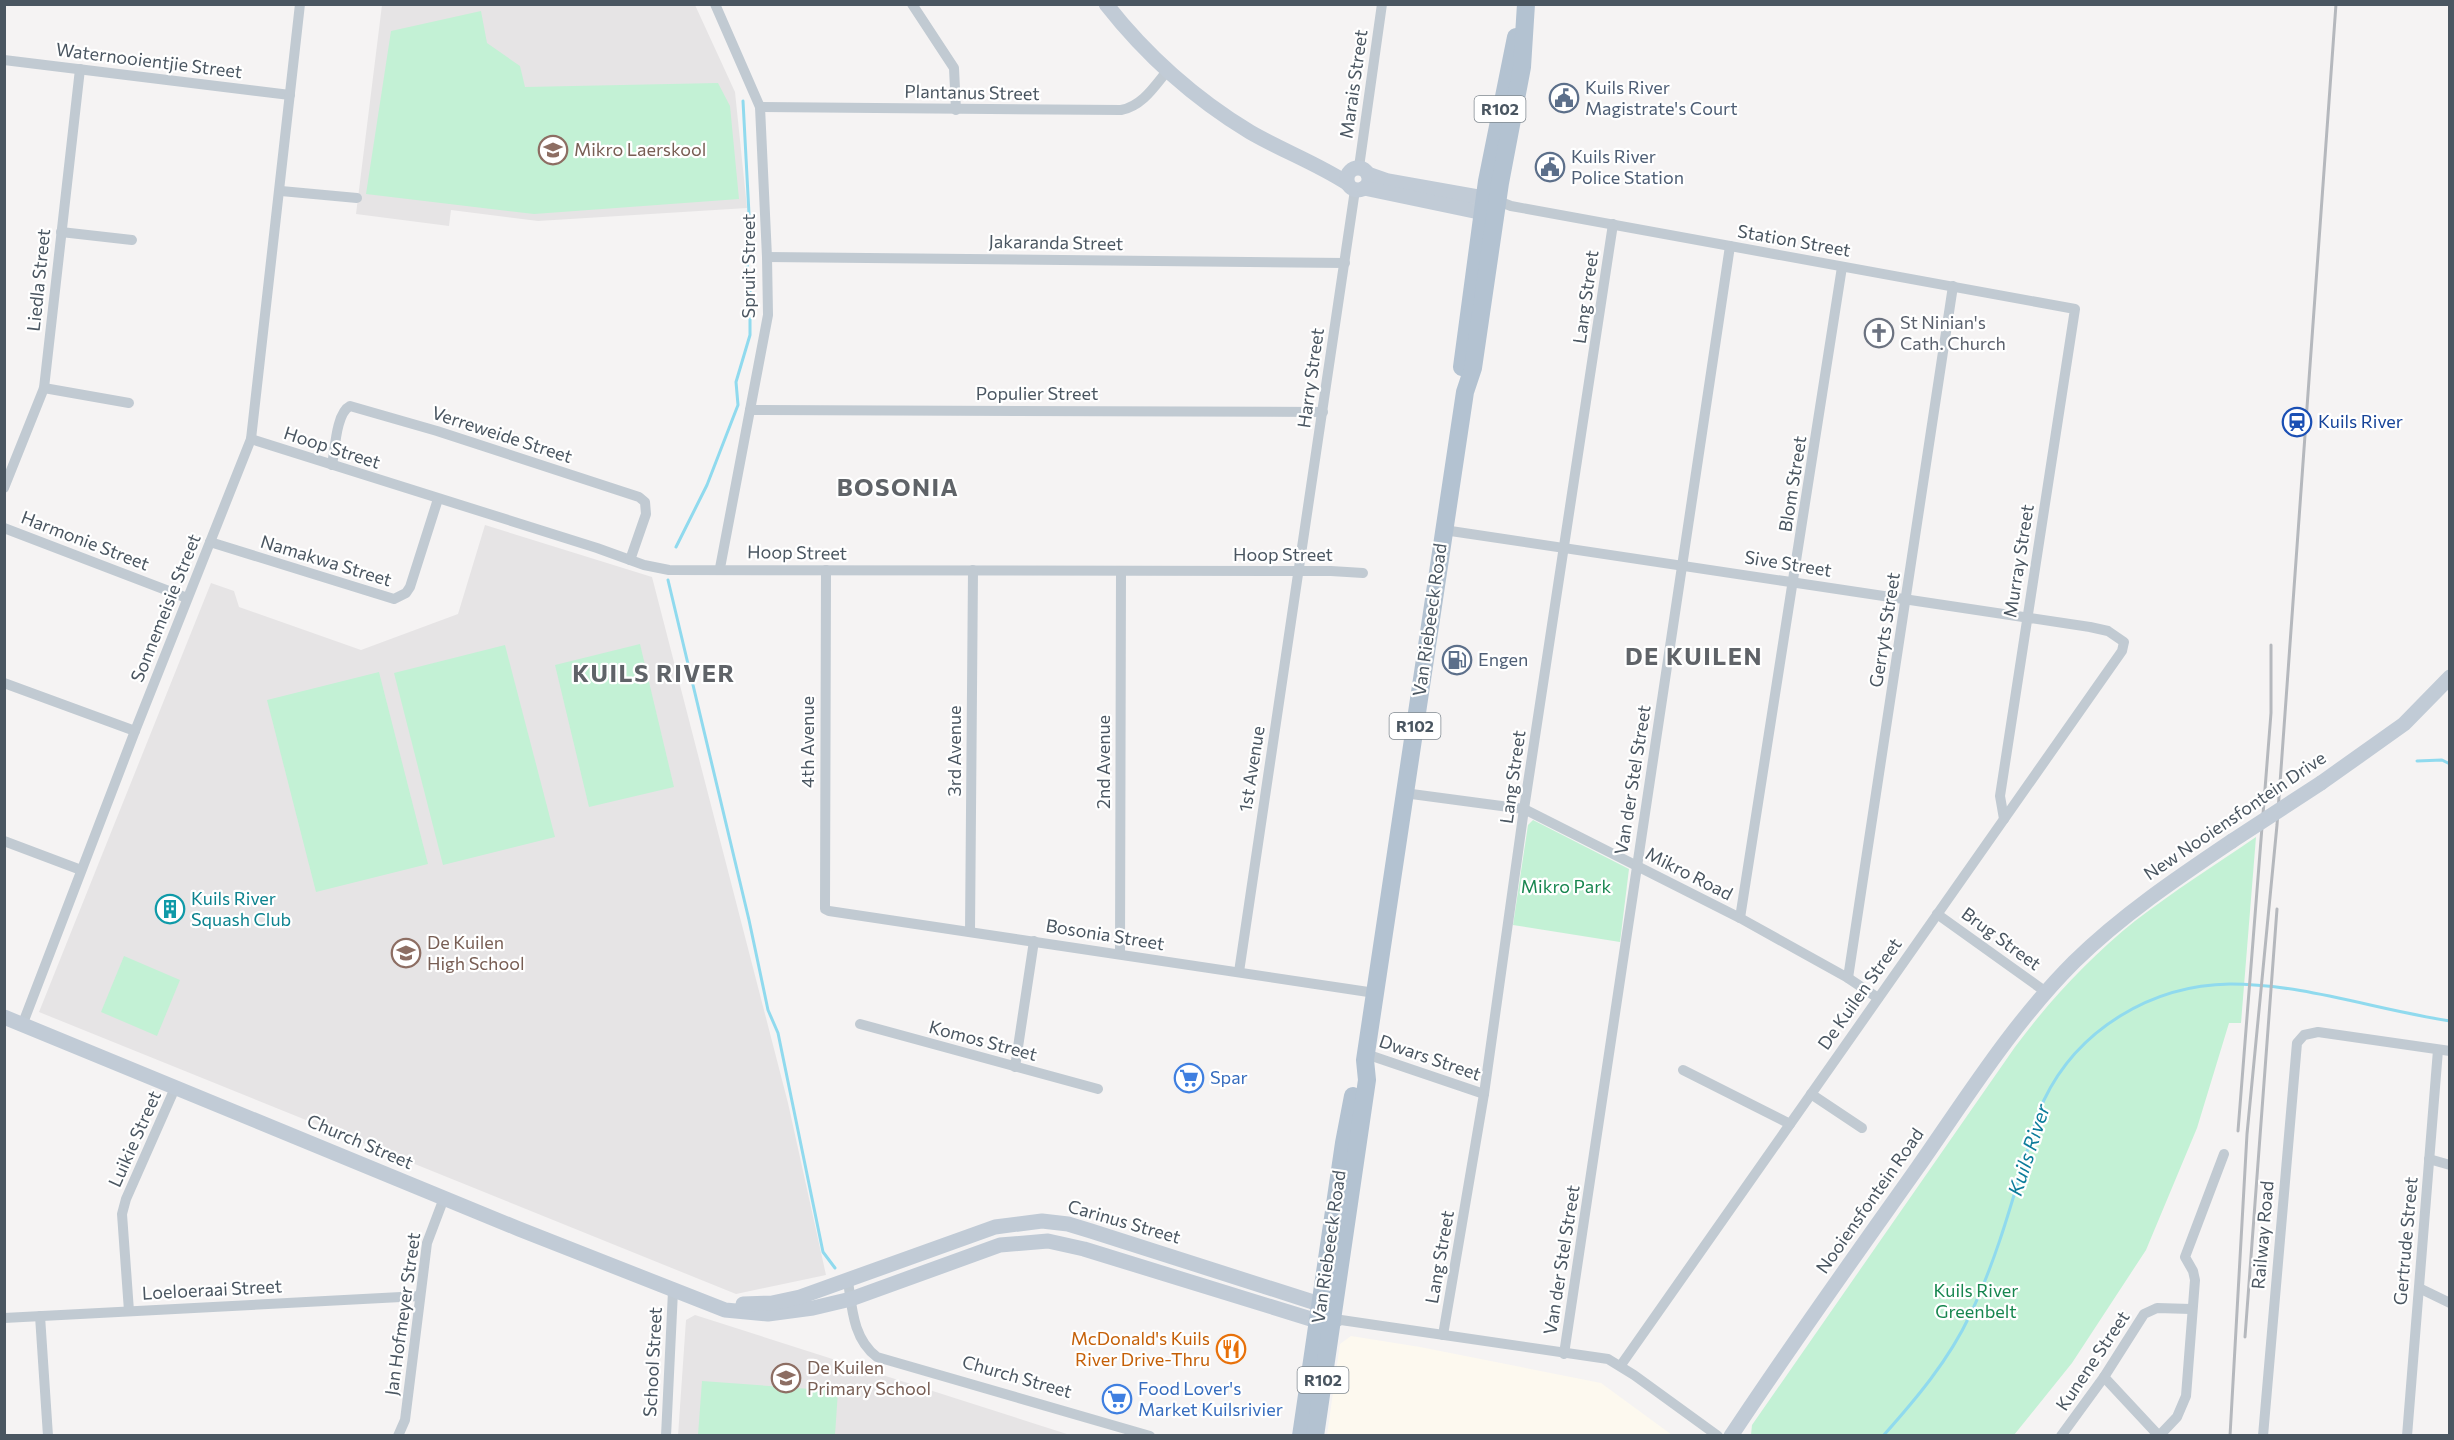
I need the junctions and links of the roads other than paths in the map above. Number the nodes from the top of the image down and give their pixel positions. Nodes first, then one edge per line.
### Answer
1 (300, 4) edge
2 (715, 4) edge
3 (912, 4) edge
4 (1106, 4) edge
5 (1382, 4) edge
6 (1525, 13) edge
7 (4, 60) edge
8 (80, 69) junction
9 (1167, 71) junction
10 (290, 95) junction
11 (760, 107) junction
12 (956, 110) junction
13 (1357, 179) junction
14 (281, 190) junction
15 (357, 198) dead end
16 (1494, 207) junction
17 (1613, 224) junction
18 (61, 232) junction
19 (132, 240) dead end
20 (1731, 246) junction
21 (767, 257) junction
22 (1345, 263) junction
23 (1842, 267) junction
24 (1953, 286) junction
25 (2075, 309) joint
26 (44, 387) junction
27 (129, 403) dead end
28 (750, 410) junction
29 (1323, 412) junction
30 (251, 439) junction
31 (332, 465) junction
32 (4, 488) edge
33 (438, 499) junction
34 (4, 528) edge
35 (1444, 530) junction
36 (210, 542) junction
37 (1565, 547) junction
38 (630, 560) junction
39 (1683, 565) junction
40 (720, 568) junction
41 (826, 570) junction
42 (973, 570) junction
43 (1121, 571) junction
44 (1299, 572) junction
45 (1363, 573) dead end
46 (1794, 582) junction
47 (188, 598) junction
48 (1906, 599) junction
49 (2027, 617) junction
50 (2124, 642) joint
51 (2450, 677) edge
52 (4, 683) edge
53 (135, 731) junction
54 (1404, 793) junction
55 (1524, 808) junction
56 (2004, 819) junction
57 (4, 841) edge
58 (1636, 865) junction
59 (81, 870) junction
60 (829, 911) joint
61 (1937, 914) junction
62 (1740, 918) junction
63 (970, 932) junction
64 (1034, 941) junction
65 (1120, 954) junction
66 (1239, 972) junction
67 (1848, 978) junction
68 (2046, 992) junction
69 (1375, 993) junction
70 (1878, 998) junction
71 (4, 1017) edge
72 (23, 1023) junction
73 (860, 1024) dead end
74 (2444, 1051) edge
75 (1366, 1057) junction
76 (1015, 1067) junction
77 (1683, 1070) dead end
78 (175, 1088) junction
79 (1098, 1089) dead end
80 (1484, 1094) junction
81 (1811, 1094) junction
82 (1790, 1124) junction
83 (1862, 1128) dead end
84 (2223, 1154) dead end
85 (2429, 1159) junction
86 (2450, 1166) edge
87 (444, 1198) junction
88 (848, 1281) junction
89 (2419, 1288) junction
90 (673, 1291) junction
91 (420, 1296) junction
92 (851, 1299) junction
93 (702, 1300) junction
94 (2450, 1303) edge
95 (2191, 1309) junction
96 (129, 1311) junction
97 (40, 1316) junction
98 (1329, 1317) junction
99 (4, 1318) edge
100 (1443, 1335) junction
101 (1564, 1354) junction
102 (1621, 1365) junction
103 (2104, 1377) junction
104 (2066, 1434) edge
105 (48, 1436) edge
106 (398, 1436) edge
107 (666, 1436) edge
108 (1150, 1436) edge
109 (1301, 1436) edge
110 (1315, 1436) edge
111 (1718, 1436) edge
112 (1731, 1436) edge
113 (2159, 1436) edge
114 (2263, 1436) edge
115 (2407, 1436) edge

1 - 10 street, Sonnemeisie Street
2 - 11 street, Spruit Street
3 - 12 street
4 - 9 street
5 - 13 street, Marais Street
6 - 16 main road, Van Riebeeck Road / R102
7 - 8 street, Waternooientjie Street
8 - 10 street, Waternooientjie Street
8 - 18 street, Liedla Street
9 - 12 street, Plantanus Street
9 - 13 street
10 - 14 street, Sonnemeisie Street
11 - 12 street, Plantanus Street
11 - 21 street, Spruit Street
13 - 16 street
13 - 22 street, Harry Street
14 - 15 street
14 - 30 street, Sonnemeisie Street
16 - 17 street, Station Street
16 - 35 main road, Van Riebeeck Road / R102
17 - 20 street, Station Street
17 - 37 street, Lang Street
18 - 19 street
18 - 26 street, Liedla Street
20 - 23 street, Station Street
20 - 39 street, Van der Stel Street
21 - 22 street, Jakaranda Street
21 - 28 street, Spruit Street
22 - 29 street, Harry Street
23 - 24 street, Station Street
23 - 46 street, Blom Street
24 - 25 street, Station Street
24 - 48 street, Gerryts Street
25 - 49 street, Murray Street
26 - 27 street
26 - 32 street, Liedla Street
28 - 29 street, Populier Street
28 - 40 street, Spruit Street
29 - 44 street, Harry Street
30 - 31 street, Hoop Street
30 - 36 street, Sonnemeisie Street
31 - 33 street, Hoop Street
31 - 38 street, Verreweide Street
33 - 36 street, Namakwa Street
33 - 38 street, Hoop Street
34 - 47 street, Harmonie Street
35 - 37 street, Sive Street
35 - 54 main road, Van Riebeeck Road / R102
36 - 47 street, Sonnemeisie Street
37 - 39 street, Sive Street
37 - 55 street, Lang Street
38 - 40 street, Hoop Street
39 - 46 street, Sive Street
39 - 58 street, Van der Stel Street
40 - 41 street, Hoop Street
41 - 42 street, Hoop Street
41 - 60 street, 4th Avenue
42 - 43 street, Hoop Street
42 - 63 street, 3rd Avenue
43 - 44 street, Hoop Street
43 - 65 street, 2nd Avenue
44 - 45 street, Hoop Street
44 - 66 street, 1st Avenue
46 - 48 street, Sive Street
46 - 62 street, Blom Street
47 - 53 street, Sonnemeisie Street
48 - 49 street, Sive Street
48 - 67 street, Gerryts Street
49 - 50 street, Sive Street
49 - 56 street, Murray Street
50 - 56 street, De Kuilen Street
51 - 68 street, New Nooiensfontein Drive, bridge
52 - 53 street
53 - 59 street, Sonnemeisie Street
54 - 55 street, Mikro Road
54 - 69 main road, Van Riebeeck Road / R102
55 - 58 street, Mikro Road
55 - 80 street, Lang Street
56 - 61 street, De Kuilen Street
57 - 59 street
58 - 62 street, Mikro Road
58 - 101 street, Van der Stel Street
59 - 72 street, Sonnemeisie Street
60 - 63 street, Bosonia Street
61 - 68 street, Brug Street
61 - 70 street, De Kuilen Street
62 - 67 street, Mikro Road
63 - 64 street, Bosonia Street
64 - 65 street, Bosonia Street
64 - 76 street
65 - 66 street, Bosonia Street
66 - 69 street, Bosonia Street
67 - 70 street, Mikro Road
68 - 112 street, Nooiensfontein Road
69 - 75 main road, Van Riebeeck Road / R102
70 - 81 street, De Kuilen Street
71 - 72 street, Church Street
72 - 78 street, Church Street
73 - 76 street, Komos Street
74 - 85 street, Gertrude Street
74 - 114 street, Railway Road
75 - 80 street, Dwars Street
75 - 98 main road, Van Riebeeck Road / R102
76 - 79 street, Komos Street
77 - 82 street
78 - 87 street, Church Street
78 - 96 street, Luikie Street
80 - 100 street, Lang Street
81 - 82 street, De Kuilen Street
81 - 83 street
82 - 102 street, De Kuilen Street
84 - 95 street
85 - 86 street
85 - 89 street, Gertrude Street
87 - 90 street, Church Street
87 - 91 street, Jan Hofmeyer Street
88 - 92 street
88 - 93 street, Church Street
88 - 98 street, Carinus Street
89 - 94 street
89 - 115 street, Gertrude Street
90 - 93 street, Church Street
90 - 107 street, School Street
91 - 96 street, Loeloeraai Street
91 - 106 street, Jan Hofmeyer Street
92 - 93 street, Church Street
92 - 98 street, Carinus Street
92 - 108 street, Church Street
95 - 103 street, Kunene Street
95 - 113 street
96 - 97 street, Loeloeraai Street
97 - 99 street, Loeloeraai Street
97 - 105 street
98 - 100 street, Carinus Street
98 - 109 main road, Van Riebeeck Road / R102
98 - 110 main road, Van Riebeeck Road / R102
100 - 101 street, Carinus Street
101 - 102 street, Carinus Street
102 - 111 street, Carinus Street
103 - 104 street, Kunene Street
103 - 113 street

